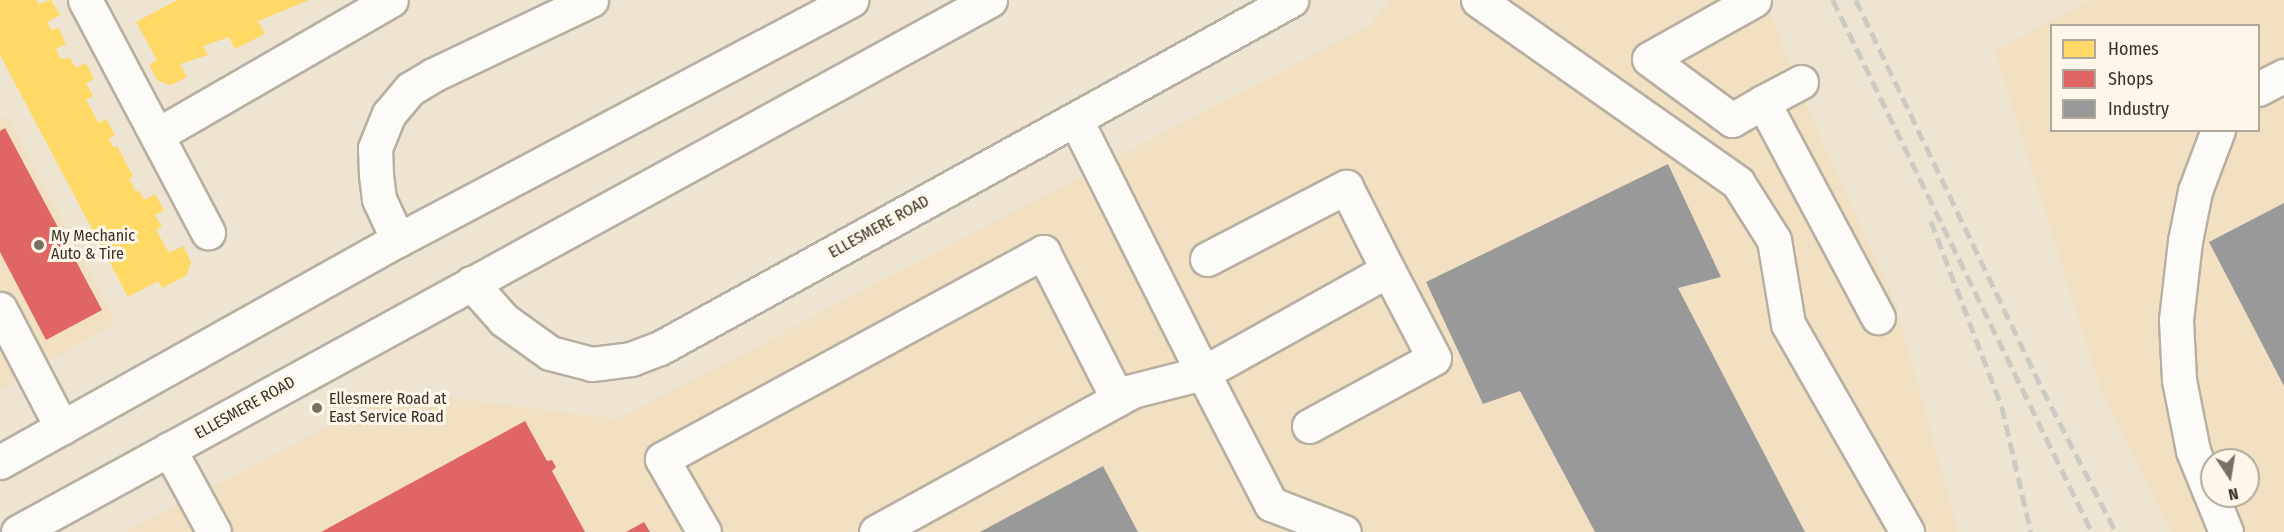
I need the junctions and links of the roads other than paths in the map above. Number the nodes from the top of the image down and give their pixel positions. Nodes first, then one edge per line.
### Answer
1 (85, 0) edge
2 (391, 0) edge
3 (591, 0) edge
4 (851, 0) edge
5 (990, 0) edge
6 (1291, 0) edge
7 (1478, 0) edge
8 (1754, 0) edge
9 (1649, 59) junction
10 (2284, 76) edge
11 (1801, 81) dead end
12 (1604, 88) junction
13 (2260, 88) edge
14 (1763, 102) junction
15 (1075, 119) junction
16 (2217, 132) edge
17 (157, 135) junction
18 (208, 232) dead end
19 (398, 240) junction
20 (1207, 259) dead end
21 (1388, 270) junction
22 (471, 283) junction
23 (0, 309) edge
24 (1878, 317) dead end
25 (1203, 373) junction
26 (1118, 399) junction
27 (1309, 426) dead end
28 (62, 428) junction
29 (170, 449) junction
30 (0, 462) edge
31 (18, 532) edge
32 (214, 532) edge
33 (704, 532) edge
34 (876, 532) edge
35 (1344, 532) edge
36 (1907, 532) edge
37 (2226, 532) edge

1 - 17 main road
2 - 17 main road
3 - 19 main road
4 - 19 main road
5 - 22 main road, ELLESMERE ROAD
6 - 15 main road, ELLESMERE ROAD
7 - 12 main road
8 - 9 main road
9 - 12 main road
9 - 14 main road
10 - 13 main road
11 - 14 main road
12 - 36 main road
14 - 24 main road
15 - 22 main road, ELLESMERE ROAD
15 - 25 main road
16 - 37 main road
17 - 18 main road
19 - 28 main road
20 - 21 main road
21 - 25 main road
21 - 27 main road
22 - 29 main road, ELLESMERE ROAD
23 - 28 main road
25 - 26 main road
25 - 35 main road
26 - 33 main road
26 - 34 main road
28 - 30 main road
29 - 31 main road, ELLESMERE ROAD
29 - 32 main road

